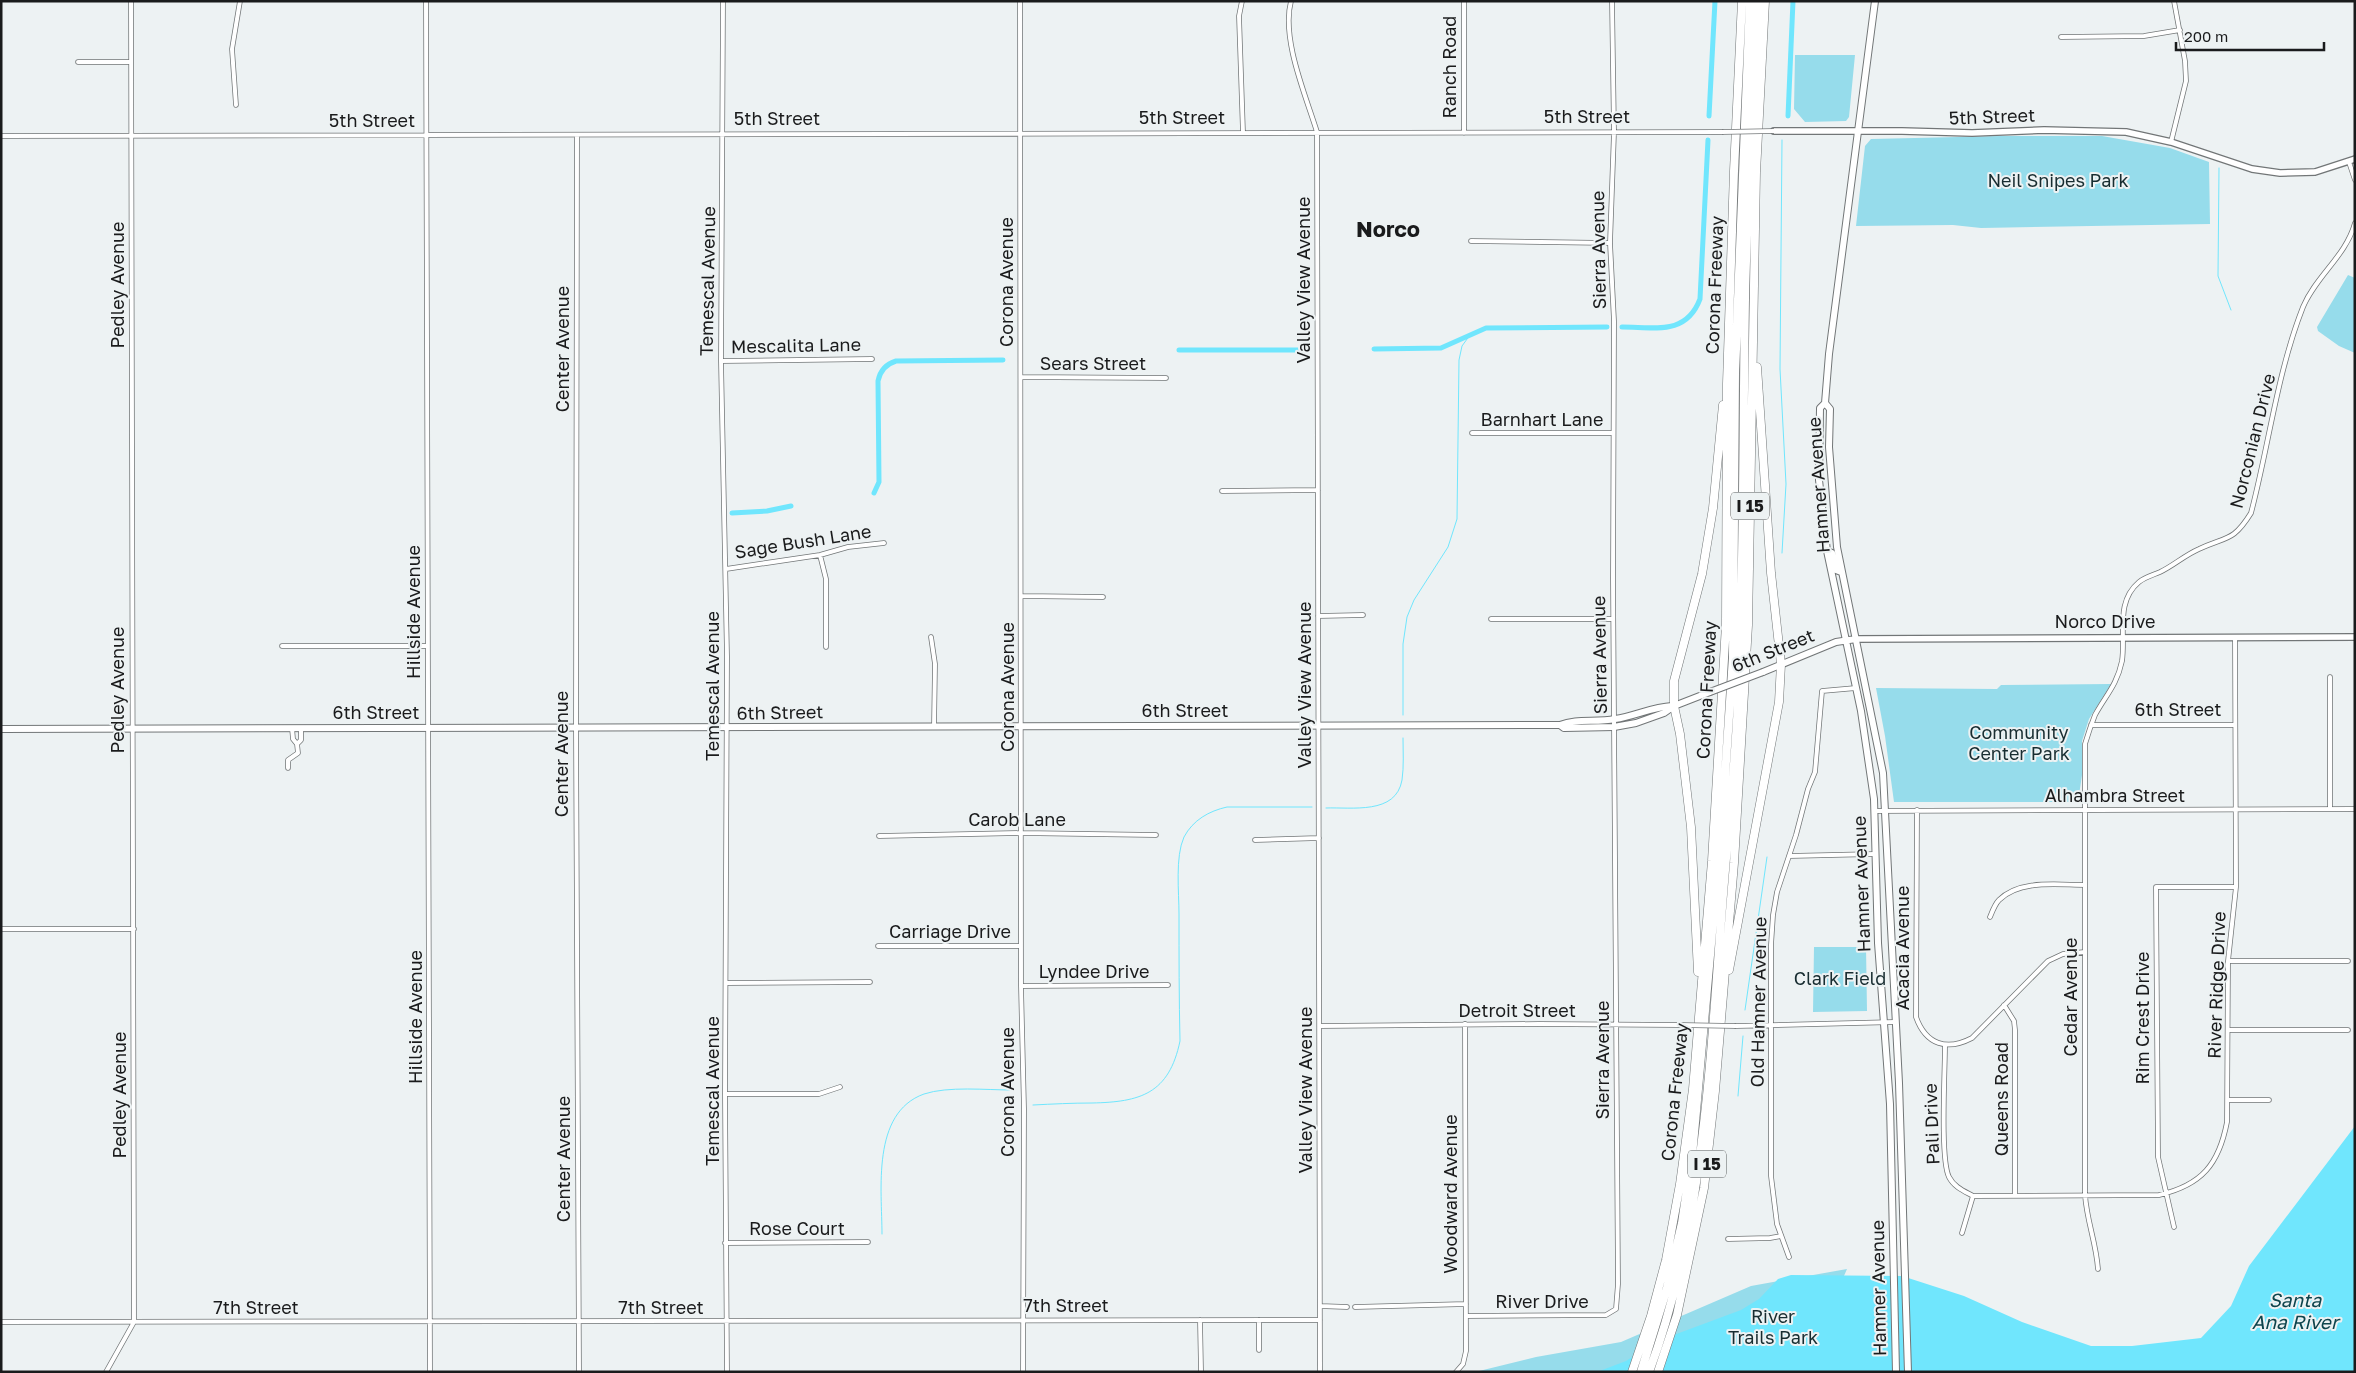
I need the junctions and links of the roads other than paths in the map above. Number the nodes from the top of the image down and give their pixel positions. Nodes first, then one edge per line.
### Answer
1 (131, 1) edge
2 (240, 1) edge
3 (426, 1) edge
4 (723, 1) edge
5 (1020, 1) edge
6 (1242, 1) edge
7 (1291, 1) edge
8 (1464, 1) edge
9 (1612, 1) edge
10 (1742, 1) edge
11 (1750, 1) edge
12 (1758, 1) edge
13 (1765, 1) edge
14 (1875, 1) edge
15 (2174, 1) edge
16 (2180, 30) junction
17 (2061, 37) dead end
18 (78, 62) dead end
19 (131, 62) junction
20 (236, 105) dead end
21 (1774, 131) joint
22 (1317, 132) junction
23 (1614, 132) junction
24 (1858, 132) junction
25 (1243, 133) junction
26 (1464, 133) junction
27 (724, 134) junction
28 (1020, 134) junction
29 (131, 135) junction
30 (1, 136) edge
31 (427, 136) junction
32 (577, 136) junction
33 (2171, 142) junction
34 (2352, 160) edge
35 (2355, 180) edge
36 (2355, 224) edge
37 (1470, 241) dead end
38 (1610, 243) junction
39 (1754, 296) junction
40 (872, 359) dead end
41 (721, 361) junction
42 (1021, 377) junction
43 (1166, 378) dead end
44 (1727, 384) junction
45 (1825, 403) junction
46 (1472, 433) dead end
47 (1612, 433) junction
48 (1318, 490) junction
49 (1222, 491) dead end
50 (884, 543) dead end
51 (1826, 551) junction
52 (820, 555) junction
53 (726, 569) junction
54 (1841, 572) junction
55 (1022, 596) junction
56 (1103, 597) dead end
57 (1363, 615) dead end
58 (1318, 616) junction
59 (1491, 619) dead end
60 (1613, 619) junction
61 (931, 637) dead end
62 (2123, 637) junction
63 (2235, 637) junction
64 (2355, 637) edge
65 (1856, 638) junction
66 (1845, 640) junction
67 (282, 646) dead end
68 (427, 646) junction
69 (826, 647) dead end
70 (1781, 664) junction
71 (2330, 677) dead end
72 (1856, 688) junction
73 (1674, 706) junction
74 (1614, 719) junction
75 (1560, 725) junction
76 (2091, 725) junction
77 (2235, 725) junction
78 (1021, 726) junction
79 (1317, 726) junction
80 (576, 727) junction
81 (934, 727) junction
82 (1614, 727) junction
83 (132, 728) junction
84 (292, 728) junction
85 (301, 728) junction
86 (428, 728) junction
87 (726, 728) junction
88 (1, 729) edge
89 (297, 744) junction
90 (288, 768) dead end
91 (2085, 809) junction
92 (2330, 809) junction
93 (2355, 809) edge
94 (1917, 810) junction
95 (2236, 810) junction
96 (1874, 811) junction
97 (1885, 811) junction
98 (1022, 833) junction
99 (1156, 835) dead end
100 (879, 836) dead end
101 (1319, 838) junction
102 (1255, 840) dead end
103 (1875, 854) junction
104 (1789, 856) junction
105 (2085, 885) junction
106 (2236, 887) junction
107 (1990, 917) dead end
108 (1, 929) edge
109 (134, 929) junction
110 (878, 946) dead end
111 (1021, 946) junction
112 (2085, 952) junction
113 (2228, 960) junction
114 (2348, 961) dead end
115 (727, 982) junction
116 (870, 982) dead end
117 (1168, 985) dead end
118 (1020, 986) junction
119 (2004, 1006) junction
120 (1700, 1009) junction
121 (1722, 1011) junction
122 (1884, 1022) junction
123 (1895, 1022) junction
124 (1465, 1024) junction
125 (1617, 1025) junction
126 (1772, 1025) junction
127 (1320, 1026) junction
128 (2228, 1030) junction
129 (2348, 1030) dead end
130 (1945, 1045) junction
131 (840, 1087) dead end
132 (725, 1094) junction
133 (2228, 1100) junction
134 (2269, 1100) dead end
135 (2167, 1193) junction
136 (2015, 1195) junction
137 (2085, 1195) junction
138 (1974, 1196) junction
139 (2174, 1227) dead end
140 (1962, 1233) dead end
141 (1782, 1236) junction
142 (1728, 1239) dead end
143 (868, 1242) dead end
144 (725, 1243) junction
145 (1789, 1257) dead end
146 (2098, 1269) dead end
147 (1466, 1304) junction
148 (1320, 1306) junction
149 (1347, 1307) dead end
150 (1355, 1307) dead end
151 (1616, 1309) joint
152 (1466, 1316) junction
153 (1659, 1316) junction
154 (1024, 1319) junction
155 (1200, 1320) junction
156 (1258, 1320) junction
157 (1320, 1320) junction
158 (430, 1321) junction
159 (579, 1321) junction
160 (726, 1321) junction
161 (1, 1322) edge
162 (134, 1322) junction
163 (1259, 1350) dead end
164 (1201, 1371) edge
165 (106, 1372) edge
166 (430, 1372) edge
167 (579, 1372) edge
168 (727, 1372) edge
169 (1023, 1372) edge
170 (1320, 1372) edge
171 (1456, 1372) edge
172 (1632, 1372) edge
173 (1641, 1372) edge
174 (1649, 1372) edge
175 (1658, 1372) edge
176 (1896, 1372) edge
177 (1908, 1372) edge

1 - 19 street, Pedley Avenue
2 - 20 street
3 - 31 street, Hillside Avenue
4 - 27 street, Temescal Avenue
5 - 28 street, Corona Avenue
6 - 25 street
7 - 22 street, Valley View Avenue
8 - 26 street, Ranch Road
9 - 23 street, Sierra Avenue
10 - 44 highway, Corona Freeway / I 15
11 - 153 highway
12 - 153 highway
13 - 39 highway, I 15
14 - 24 main road, Hamner Avenue
15 - 16 street
16 - 17 street
16 - 33 street
18 - 19 street
19 - 29 street, Pedley Avenue
21 - 23 street, 5th Street, bridge
21 - 24 street, 5th Street
22 - 25 street, 5th Street
22 - 26 street, 5th Street
22 - 48 street, Valley View Avenue
23 - 26 street, 5th Street
23 - 38 street, Sierra Avenue
24 - 33 street, 5th Street
24 - 45 main road, Hamner Avenue
25 - 28 street, 5th Street
27 - 28 street, 5th Street
27 - 32 street, 5th Street
27 - 41 street, Temescal Avenue
28 - 42 street, Corona Avenue
29 - 30 street, 5th Street
29 - 31 street, 5th Street
29 - 83 street, Pedley Avenue
31 - 32 street, 5th Street
31 - 68 street, Hillside Avenue
32 - 80 street, Center Avenue
33 - 34 street, 5th Street
34 - 35 street
36 - 62 street, Norconian Drive
37 - 38 street
38 - 47 street, Sierra Avenue
39 - 70 highway
39 - 121 highway, I 15
40 - 41 street, Mescalita Lane
41 - 53 street, Temescal Avenue
42 - 43 street, Sears Street
42 - 55 street, Corona Avenue
44 - 73 highway
44 - 120 highway, Corona Freeway / I 15
45 - 51 main road, Hamner Avenue
45 - 54 main road, Hamner Avenue
46 - 47 street, Barnhart Lane
47 - 60 street, Sierra Avenue
48 - 49 street
48 - 58 street, Valley View Avenue
50 - 52 street, Sage Bush Lane
51 - 54 main road
51 - 66 main road, Hamner Avenue
52 - 53 street, Sage Bush Lane
52 - 69 street
53 - 87 street, Temescal Avenue
54 - 65 main road, Hamner Avenue
55 - 56 street
55 - 78 street, Corona Avenue
57 - 58 street
58 - 79 street, Valley View Avenue
59 - 60 street
60 - 74 street, Sierra Avenue
61 - 81 street
62 - 63 street, Norco Drive
62 - 65 street, Norco Drive
62 - 76 street, Norconian Drive
63 - 64 street, Norco Drive
63 - 77 street, River Ridge Drive
65 - 66 main road, 6th Street
65 - 97 main road, Hamner Avenue
66 - 70 main road, 6th Street
66 - 72 main road, Hamner Avenue
67 - 68 street
68 - 86 street, Hillside Avenue
70 - 73 main road, 6th Street, bridge
70 - 121 highway
71 - 92 street
72 - 96 main road, Hamner Avenue
72 - 104 street, Old Hamner Avenue
73 - 74 main road, 6th Street
73 - 82 main road, 6th Street
73 - 120 highway
74 - 75 main road, 6th Street
74 - 82 street, Sierra Avenue
75 - 79 main road, 6th Street
75 - 82 main road, 6th Street
76 - 77 street, 6th Street
76 - 91 street, Cedar Avenue
77 - 95 street, River Ridge Drive
78 - 79 main road, 6th Street
78 - 81 main road, 6th Street
78 - 98 street, Corona Avenue
79 - 101 street, Valley View Avenue
80 - 86 main road, 6th Street
80 - 87 main road, 6th Street
80 - 159 street, Center Avenue
81 - 87 main road, 6th Street
82 - 125 street, Sierra Avenue
83 - 84 main road, 6th Street
83 - 88 main road, 6th Street
83 - 109 street, Pedley Avenue
84 - 85 main road, 6th Street
84 - 89 street
85 - 86 main road, 6th Street
85 - 89 street
86 - 158 street, Hillside Avenue
87 - 115 street, Temescal Avenue
89 - 90 street
91 - 94 street, Alhambra Street
91 - 95 street, Alhambra Street
91 - 105 street, Cedar Avenue
92 - 93 street, Alhambra Street
92 - 95 street, Alhambra Street
94 - 97 street, Alhambra Street
94 - 130 street, Acacia Avenue
95 - 106 street, River Ridge Drive
96 - 97 street, Alhambra Street
96 - 103 main road, Hamner Avenue
97 - 123 main road, Hamner Avenue
98 - 99 street, Carob Lane
98 - 100 street, Carob Lane
98 - 111 street, Corona Avenue
101 - 102 street
101 - 127 street, Valley View Avenue
103 - 104 street
103 - 122 main road, Hamner Avenue
104 - 126 street, Old Hamner Avenue
105 - 107 street
105 - 112 street, Cedar Avenue
106 - 113 street, River Ridge Drive
106 - 135 street, Rim Crest Drive
108 - 109 street
109 - 162 street, Pedley Avenue
110 - 111 street, Carriage Drive
111 - 118 street, Corona Avenue
112 - 119 street
112 - 137 street, Cedar Avenue
113 - 114 street
113 - 128 street, River Ridge Drive
115 - 116 street
115 - 132 street, Temescal Avenue
117 - 118 street, Lyndee Drive
118 - 154 street, Corona Avenue
119 - 130 street
119 - 136 street, Queens Road
120 - 153 highway, Corona Freeway / I 15
121 - 175 highway, I 15
122 - 123 street, Detroit Street
122 - 126 street, Detroit Street
122 - 176 main road, Hamner Avenue
123 - 177 main road, Hamner Avenue
124 - 125 street, Detroit Street
124 - 127 street, Detroit Street
124 - 147 street, Woodward Avenue
125 - 126 street, Detroit Street, bridge
125 - 151 street, Sierra Avenue
126 - 141 street, Old Hamner Avenue
127 - 148 street, Valley View Avenue
128 - 129 street
128 - 133 street, River Ridge Drive
130 - 138 street, Pali Drive
131 - 132 street
132 - 144 street, Temescal Avenue
133 - 134 street
133 - 135 street, River Ridge Drive
135 - 137 street, River Ridge Drive
135 - 139 street, Rim Crest Drive
136 - 137 street
136 - 138 street
137 - 146 street, Cedar Avenue
138 - 140 street
141 - 142 street
141 - 145 street, Old Hamner Avenue
143 - 144 street, Rose Court
144 - 160 street, Temescal Avenue
147 - 150 street
147 - 152 street, Woodward Avenue
148 - 149 street
148 - 157 street, Valley View Avenue
151 - 152 street, River Drive
152 - 171 street, Woodward Avenue
153 - 172 highway, Corona Freeway / I 15
153 - 173 highway
153 - 174 highway
154 - 155 street, 7th Street
154 - 160 street, 7th Street
154 - 169 street, Corona Avenue
155 - 156 street, 7th Street
155 - 164 street
156 - 157 street, 7th Street
156 - 163 street
157 - 170 street, Valley View Avenue
158 - 159 street, 7th Street
158 - 162 street, 7th Street
158 - 166 street, Hillside Avenue
159 - 160 street, 7th Street
159 - 167 street, Center Avenue
160 - 168 street, Temescal Avenue
161 - 162 street, 7th Street
162 - 165 street, Pedley Avenue

